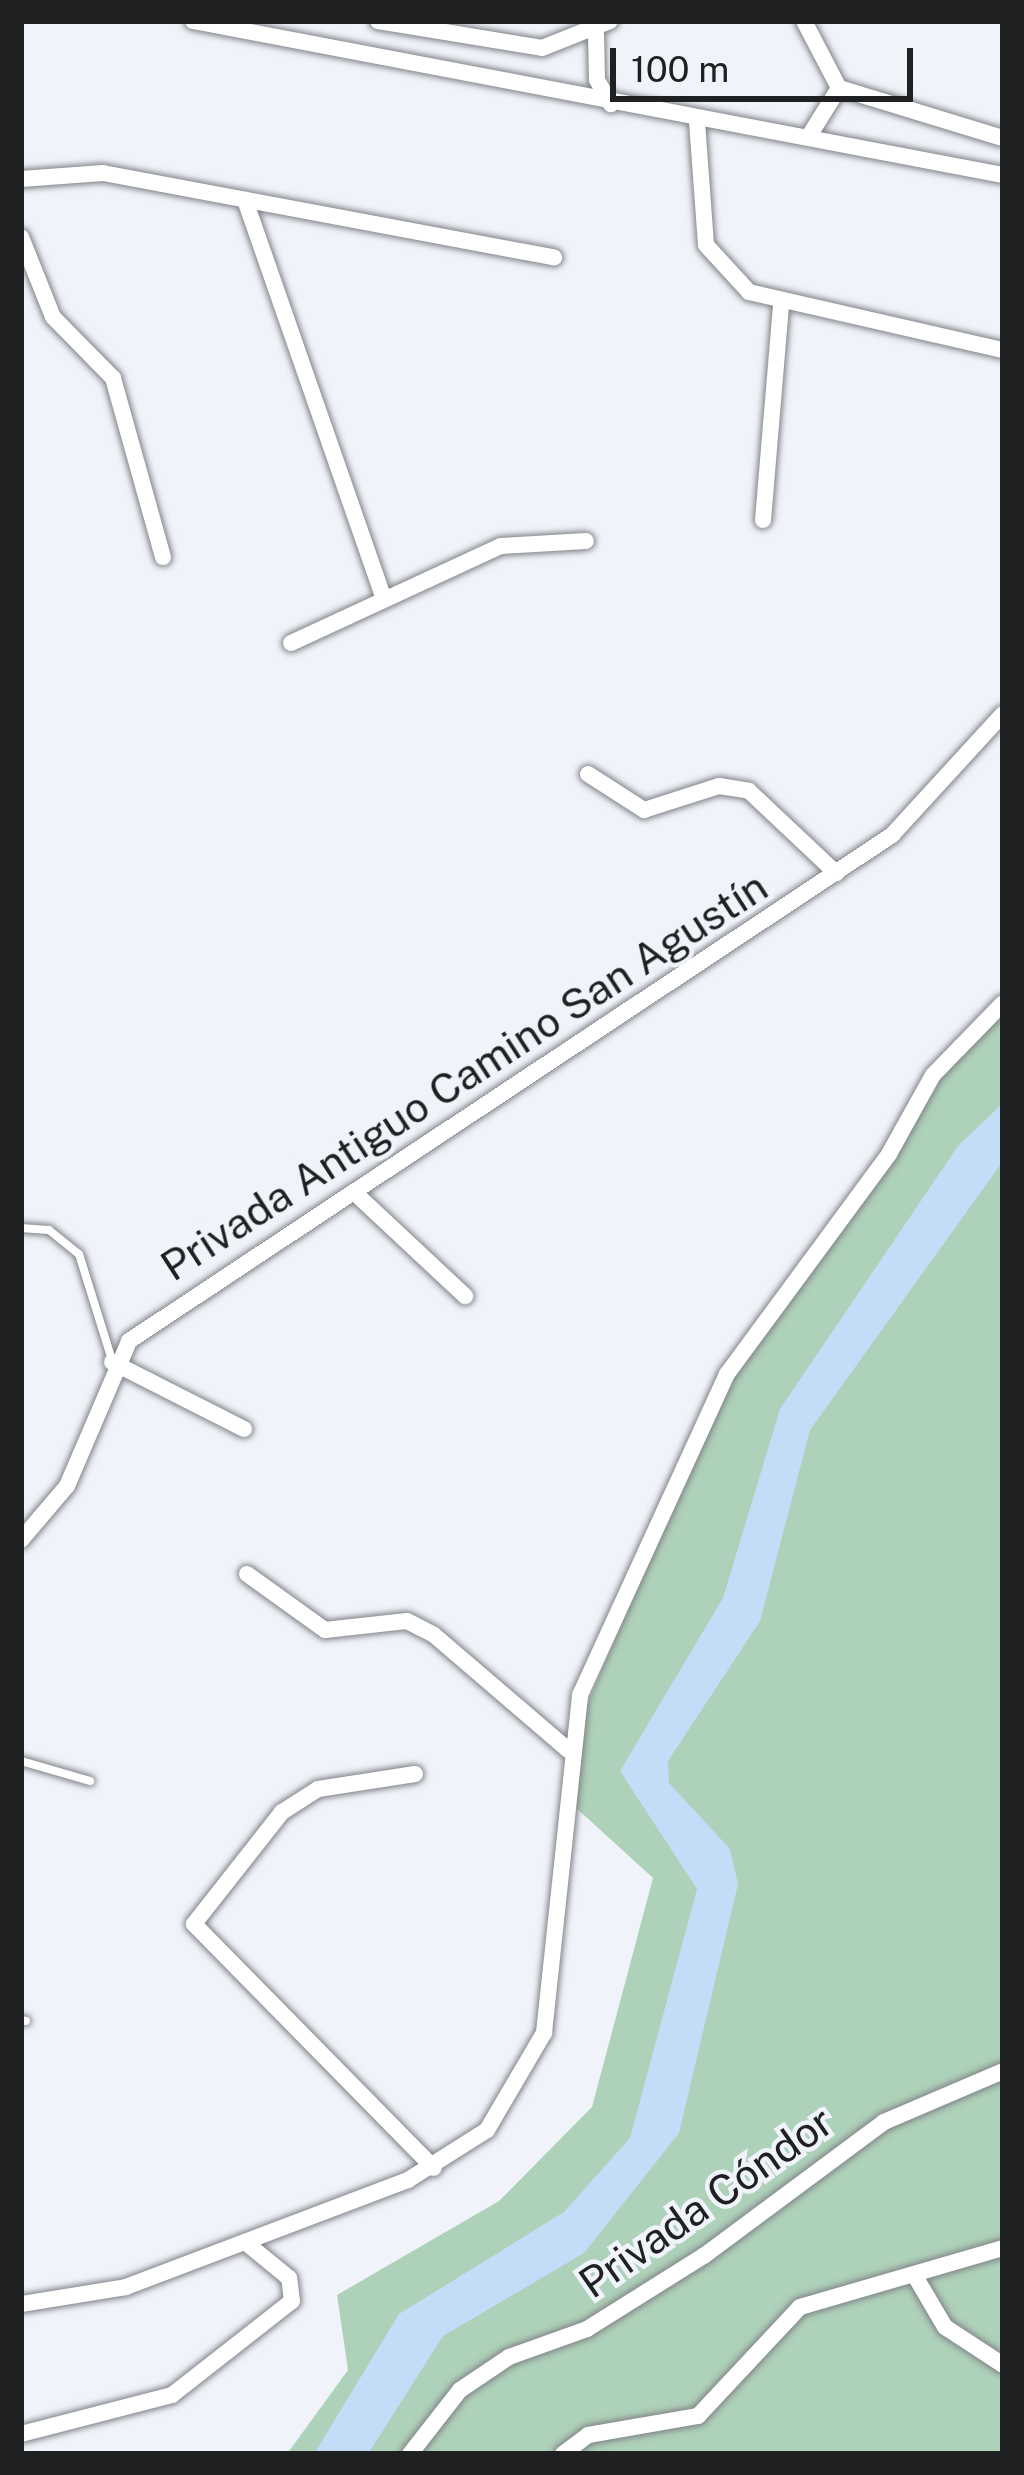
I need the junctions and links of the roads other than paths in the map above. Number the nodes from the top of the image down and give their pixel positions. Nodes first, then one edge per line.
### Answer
1 (193, 21) edge
2 (377, 21) edge
3 (803, 21) edge
4 (603, 27) edge
5 (839, 88) junction
6 (611, 104) junction
7 (697, 122) junction
8 (809, 136) junction
9 (1003, 137) edge
10 (1003, 175) edge
11 (21, 179) edge
12 (245, 200) junction
13 (21, 237) edge
14 (554, 257) dead end
15 (781, 306) junction
16 (1003, 350) edge
17 (763, 520) dead end
18 (586, 542) dead end
19 (163, 557) dead end
20 (383, 597) junction
21 (291, 644) dead end
22 (1003, 714) edge
23 (588, 774) dead end
24 (836, 873) junction
25 (1003, 1003) edge
26 (355, 1193) junction
27 (21, 1228) edge
28 (464, 1296) dead end
29 (112, 1363) junction
30 (244, 1429) dead end
31 (21, 1540) edge
32 (247, 1574) dead end
33 (568, 1750) junction
34 (21, 1761) edge
35 (416, 1774) dead end
36 (90, 1781) dead end
37 (1003, 2071) edge
38 (434, 2168) junction
39 (245, 2242) junction
40 (1003, 2248) edge
41 (916, 2276) junction
42 (21, 2305) edge
43 (1003, 2365) edge
44 (21, 2434) edge
45 (410, 2454) edge
46 (562, 2454) edge

1 - 6 street
2 - 4 street
3 - 5 street
4 - 6 street
5 - 8 street
5 - 9 street
6 - 7 street
7 - 8 street
7 - 15 street
8 - 10 street
11 - 12 street
12 - 14 street
12 - 20 street
13 - 19 street
15 - 16 street
15 - 17 street
18 - 20 street
20 - 21 street
22 - 24 street, Privada Antiguo Camino San Agustín
23 - 24 street
24 - 26 street, Privada Antiguo Camino San Agustín
25 - 33 street
26 - 28 street
26 - 29 street, Privada Antiguo Camino San Agustín
27 - 29 lane
29 - 30 street
29 - 31 street
32 - 33 street
33 - 38 street
34 - 36 lane
35 - 38 street
37 - 45 street, Privada Cóndor
38 - 39 street
39 - 42 street
39 - 44 street
40 - 41 street
41 - 43 street
41 - 46 street

